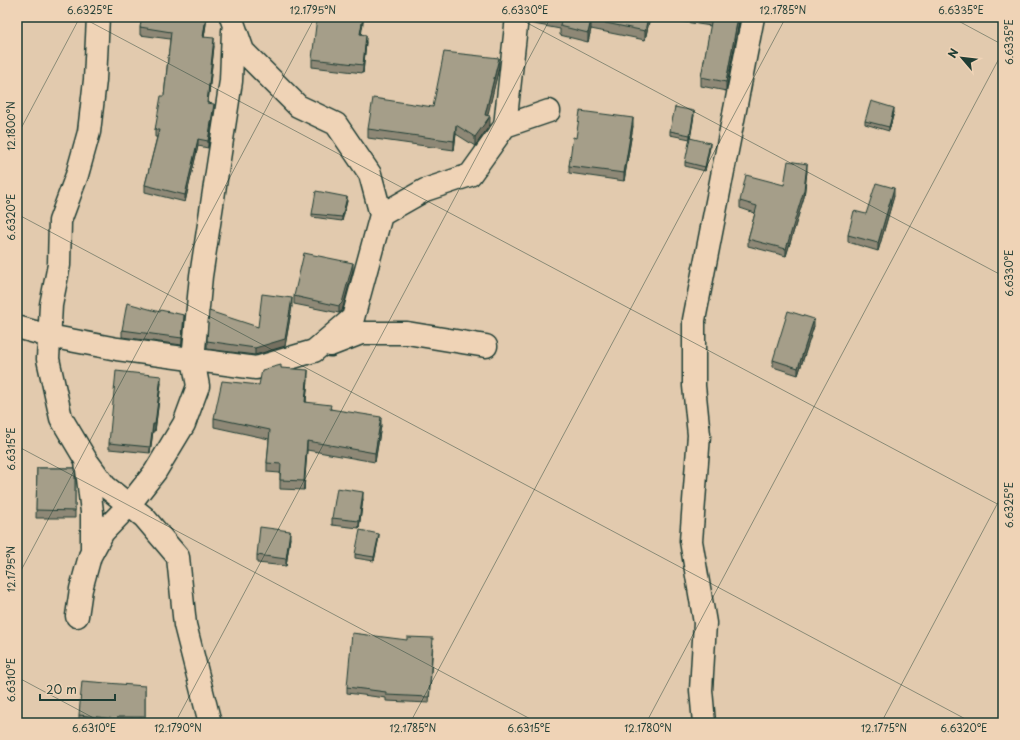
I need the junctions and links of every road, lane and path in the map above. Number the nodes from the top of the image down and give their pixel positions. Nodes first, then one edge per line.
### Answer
1 (98, 17) edge
2 (517, 17) edge
3 (753, 17) edge
4 (233, 20) edge
5 (548, 111) dead end
6 (505, 126) junction
7 (381, 215) junction
8 (17, 327) edge
9 (49, 336) junction
10 (486, 346) dead end
11 (314, 351) junction
12 (193, 359) junction
13 (86, 460) junction
14 (129, 505) junction
15 (92, 552) junction
16 (77, 616) dead end
17 (210, 723) edge
18 (704, 723) edge

1 - 9 street
2 - 6 street
3 - 18 street
4 - 7 street
4 - 12 street
5 - 6 street
6 - 7 street
7 - 11 street
8 - 9 street
9 - 12 street
9 - 13 street
10 - 11 street
11 - 12 street
12 - 14 street
13 - 14 street
13 - 15 street
14 - 15 street
14 - 17 street
15 - 16 street

